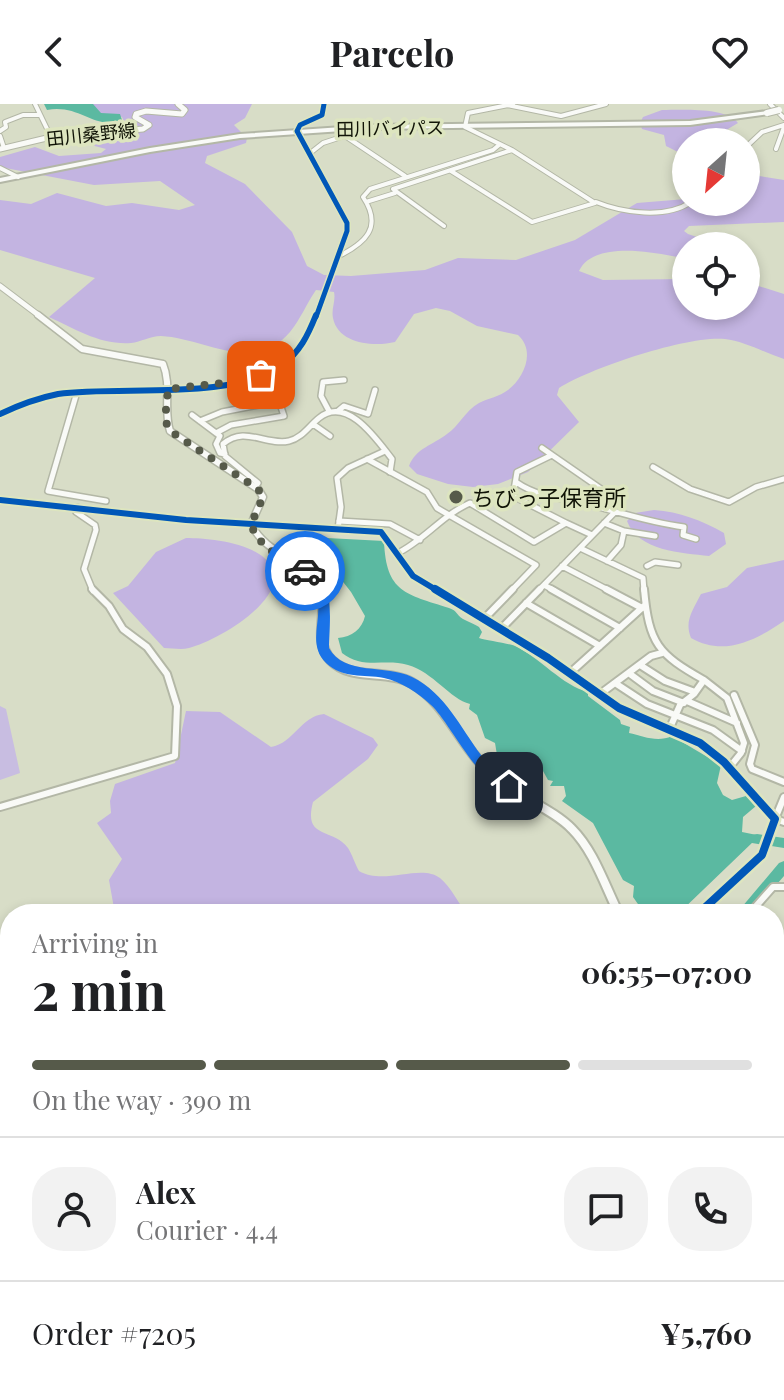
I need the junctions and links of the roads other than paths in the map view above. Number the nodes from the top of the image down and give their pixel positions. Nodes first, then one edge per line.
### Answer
1 (35, 104) edge
2 (178, 104) edge
3 (513, 104) edge
4 (569, 104) edge
5 (606, 104) edge
6 (770, 104) edge
7 (324, 105) edge
8 (332, 105) edge
9 (499, 105) edge
10 (507, 105) edge
11 (580, 111) junction
12 (783, 114) edge
13 (39, 115) junction
14 (784, 126) edge
15 (372, 127) junction
16 (465, 127) junction
17 (773, 128) junction
18 (297, 131) junction
19 (0, 133) edge
20 (760, 134) edge
21 (772, 134) dead end
22 (345, 136) junction
23 (51, 137) junction
24 (499, 145) junction
25 (2, 149) edge
26 (776, 149) dead end
27 (512, 150) junction
28 (309, 154) junction
29 (0, 168) edge
30 (451, 171) junction
31 (405, 176) junction
32 (18, 177) junction
33 (0, 180) edge
34 (395, 193) junction
35 (366, 202) junction
36 (596, 202) junction
37 (672, 212) edge
38 (444, 226) dead end
39 (337, 257) junction
40 (0, 286) edge
41 (344, 380) dead end
42 (168, 389) junction
43 (375, 390) dead end
44 (77, 392) junction
45 (289, 399) dead end
46 (279, 401) junction
47 (338, 411) junction
48 (328, 412) junction
49 (0, 414) edge
50 (311, 414) dead end
51 (192, 415) dead end
52 (200, 421) junction
53 (313, 424) junction
54 (216, 433) junction
55 (330, 436) dead end
56 (542, 448) dead end
57 (385, 451) junction
58 (225, 454) junction
59 (552, 455) junction
60 (367, 459) junction
61 (653, 467) dead end
62 (390, 472) junction
63 (784, 479) edge
64 (516, 482) junction
65 (255, 487) junction
66 (604, 491) dead end
67 (0, 500) edge
68 (106, 501) dead end
69 (77, 507) junction
70 (615, 512) junction
71 (449, 515) junction
72 (566, 523) junction
73 (604, 523) junction
74 (251, 524) junction
75 (338, 525) junction
76 (624, 531) junction
77 (592, 535) junction
78 (655, 536) dead end
79 (696, 539) dead end
80 (420, 540) junction
81 (580, 548) junction
82 (396, 554) junction
83 (607, 561) junction
84 (678, 565) dead end
85 (562, 566) junction
86 (643, 578) junction
87 (544, 585) junction
88 (526, 603) junction
89 (643, 607) junction
90 (484, 619) junction
91 (620, 628) junction
92 (501, 629) junction
93 (600, 646) junction
94 (662, 653) junction
95 (640, 665) junction
96 (570, 673) junction
97 (630, 674) junction
98 (704, 680) junction
99 (615, 683) junction
100 (695, 692) junction
101 (600, 694) junction
102 (734, 695) dead end
103 (685, 702) junction
104 (676, 714) junction
105 (737, 723) junction
106 (669, 730) junction
107 (742, 751) junction
108 (729, 768) junction
109 (784, 782) edge
110 (784, 797) edge
111 (0, 807) edge
112 (775, 819) junction
113 (784, 822) edge
114 (784, 887) edge
115 (614, 904) edge
116 (709, 904) edge
117 (758, 904) edge

1 - 13 street
2 - 23 main road, 田川桑野線
3 - 10 street
4 - 11 street
5 - 11 street
6 - 12 street
7 - 8 street
7 - 18 street
9 - 10 street
9 - 16 street
10 - 11 street
12 - 16 highway, 田川バイパス, bridge
13 - 19 street
13 - 23 street
14 - 17 street
14 - 26 street
15 - 16 highway, 田川バイパス
15 - 18 highway, 田川バイパス
15 - 22 street
16 - 24 street
17 - 20 street
17 - 21 street
18 - 28 street
18 - 32 highway, 田川バイパス
19 - 25 street
22 - 28 street
22 - 31 street
23 - 25 main road, 田川桑野線
24 - 27 street
24 - 31 street
27 - 30 street
27 - 36 street
28 - 39 street
29 - 32 street
30 - 34 street
30 - 36 street
31 - 35 street
32 - 33 highway, 田川バイパス
34 - 35 street
34 - 38 street
35 - 39 street
36 - 37 street
39 - 42 street
40 - 42 main road
41 - 48 street
42 - 44 street
42 - 65 main road
43 - 47 street
44 - 49 street
44 - 68 street
45 - 46 street
46 - 52 street
46 - 54 street
47 - 48 street
47 - 57 street
48 - 50 street
48 - 53 street
51 - 52 street
52 - 54 street
53 - 55 street
53 - 58 street
54 - 58 street
56 - 59 street
57 - 60 street
57 - 62 street
58 - 65 street
59 - 64 street
59 - 66 street
60 - 62 street
60 - 75 street
61 - 63 street
62 - 71 street
64 - 70 street
64 - 72 street
65 - 74 main road
67 - 69 street
69 - 74 street
69 - 111 street
70 - 73 street
70 - 79 street
71 - 72 street
71 - 80 street
71 - 90 street
72 - 77 street
73 - 76 street
73 - 77 street
74 - 75 street
74 - 115 main road
75 - 80 street
75 - 82 street
76 - 78 street
76 - 83 street
77 - 81 street
80 - 82 street
81 - 83 street
81 - 85 street
82 - 90 street
83 - 86 street
84 - 86 street
85 - 87 street
85 - 89 street
86 - 89 street
87 - 88 street
87 - 91 street
88 - 92 street
88 - 93 street
89 - 91 street
89 - 94 street
90 - 92 street
91 - 93 street
92 - 96 street
93 - 96 street
94 - 95 street
94 - 98 street
95 - 97 street
95 - 100 street
96 - 101 street
97 - 99 street
97 - 103 street
98 - 100 street
98 - 105 street
99 - 101 street
99 - 104 street
100 - 103 street
101 - 106 street
102 - 109 street
103 - 104 street
103 - 105 street
104 - 106 street
104 - 107 street
105 - 107 street
106 - 108 street
107 - 108 street
108 - 112 street
110 - 112 street
112 - 113 street
112 - 116 street
114 - 117 street

